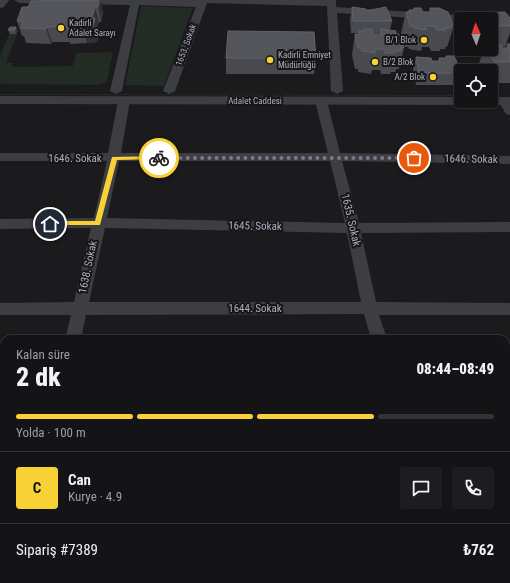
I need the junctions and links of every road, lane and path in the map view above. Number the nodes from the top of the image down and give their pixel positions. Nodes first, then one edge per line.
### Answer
1 (3, 0) edge
2 (19, 0) edge
3 (203, 1) edge
4 (135, 2) junction
5 (331, 4) edge
6 (0, 6) edge
7 (454, 17) edge
8 (0, 90) edge
9 (169, 91) junction
10 (337, 91) junction
11 (454, 91) edge
12 (498, 95) edge
13 (120, 96) junction
14 (0, 100) edge
15 (321, 101) junction
16 (508, 101) edge
17 (335, 157) junction
18 (0, 158) edge
19 (114, 158) junction
20 (510, 160) edge
21 (0, 224) edge
22 (98, 224) junction
23 (510, 227) edge
24 (353, 228) junction
25 (0, 309) edge
26 (79, 309) junction
27 (370, 309) junction
28 (510, 309) edge
29 (74, 335) edge
30 (378, 335) edge

1 - 6 street
2 - 4 street
3 - 4 street
3 - 5 street
3 - 9 street, 1653. Sokak
4 - 13 street, 1638. Sokak
5 - 7 street
5 - 10 street
8 - 13 street
9 - 10 street
9 - 13 street
10 - 11 street
12 - 16 street
13 - 14 street, Adalet Caddesi
13 - 15 street, Adalet Caddesi
13 - 19 street, 1638. Sokak
15 - 16 street, Adalet Caddesi
15 - 17 street, 1635. Sokak
17 - 19 street, 1646. Sokak
17 - 20 street, 1646. Sokak
17 - 24 street, 1635. Sokak
18 - 19 street, 1646. Sokak
19 - 22 street, 1638. Sokak
21 - 22 street, 1645. Sokak
22 - 24 street, 1645. Sokak
22 - 26 street, 1638. Sokak
23 - 24 street, 1645. Sokak
24 - 27 street, 1635. Sokak
25 - 26 street, 1644. Sokak
26 - 27 street, 1644. Sokak
26 - 29 street, 1638. Sokak
27 - 28 street, 1644. Sokak
27 - 30 street, 1635. Sokak

